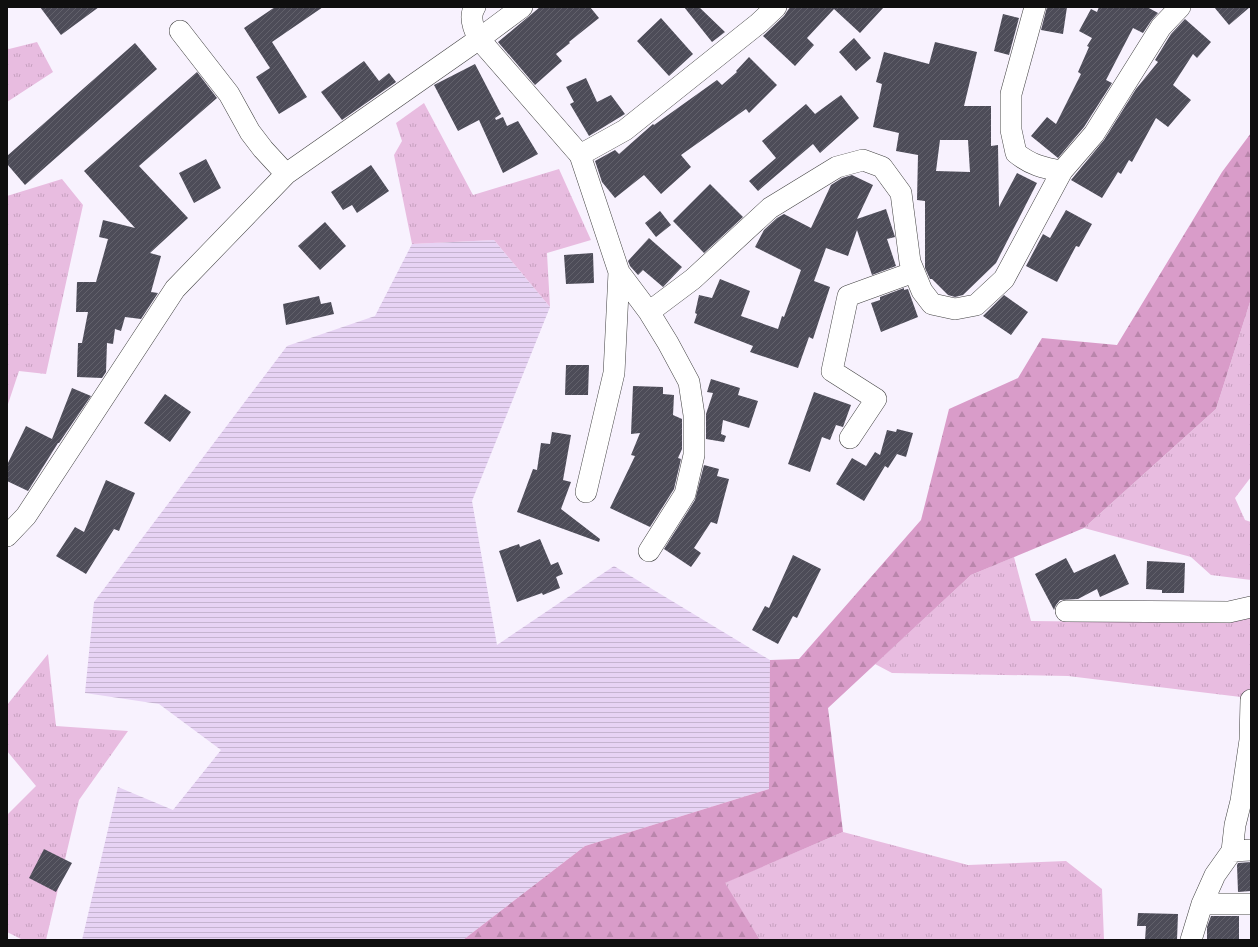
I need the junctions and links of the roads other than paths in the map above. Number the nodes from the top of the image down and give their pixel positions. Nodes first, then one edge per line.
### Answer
1 (475, 7) edge
2 (522, 7) edge
3 (776, 7) edge
4 (1035, 7) edge
5 (1180, 7) edge
6 (180, 32) dead end
7 (480, 39) junction
8 (580, 155) junction
9 (1062, 172) junction
10 (286, 174) junction
11 (619, 272) junction
12 (914, 272) junction
13 (649, 312) junction
14 (850, 438) dead end
15 (586, 492) dead end
16 (7, 536) edge
17 (649, 551) dead end
18 (1251, 607) edge
19 (1066, 610) dead end
20 (1251, 700) edge
21 (1251, 740) edge
22 (1241, 850) edge
23 (1202, 904) junction
24 (1251, 904) edge
25 (1191, 940) edge

1 - 7 street
2 - 7 street
3 - 8 street
4 - 9 street
5 - 9 street
6 - 10 street
7 - 8 street
7 - 10 street
8 - 11 street
9 - 12 street
10 - 16 street
11 - 13 street
11 - 15 street
12 - 13 street
12 - 14 street
13 - 17 street
18 - 19 street
20 - 21 street
21 - 22 street
22 - 23 street
23 - 24 street
23 - 25 street

